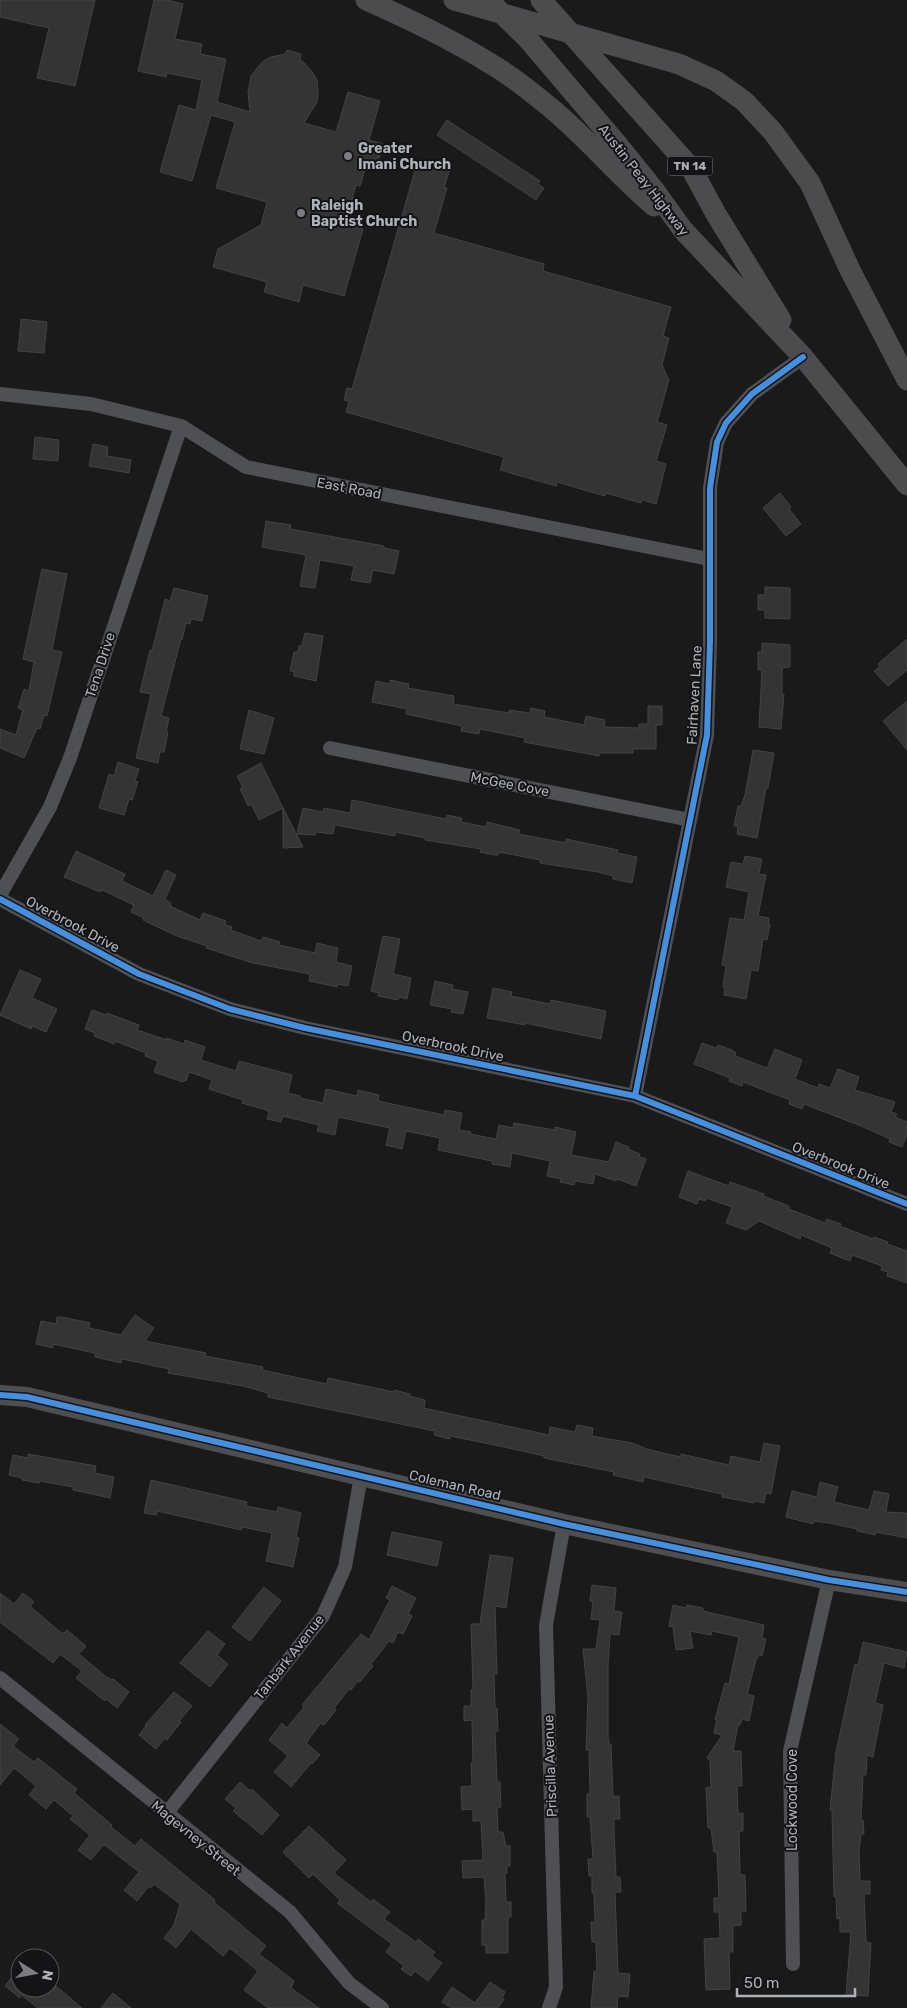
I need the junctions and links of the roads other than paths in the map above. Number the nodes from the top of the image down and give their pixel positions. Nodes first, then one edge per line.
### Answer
1 (366, 0) edge
2 (454, 0) edge
3 (488, 0) edge
4 (541, 0) edge
5 (683, 230) junction
6 (803, 357) junction
7 (907, 380) edge
8 (0, 394) edge
9 (181, 426) junction
10 (907, 485) edge
11 (709, 559) junction
12 (330, 748) dead end
13 (690, 820) junction
14 (0, 895) edge
15 (0, 899) edge
16 (635, 1096) junction
17 (907, 1204) edge
18 (0, 1395) edge
19 (361, 1476) junction
20 (564, 1524) junction
21 (829, 1580) junction
22 (907, 1592) edge
23 (0, 1678) edge
24 (166, 1814) junction
25 (793, 1964) dead end
26 (382, 2008) edge
27 (549, 2008) edge

1 - 5 main road
2 - 7 main road
3 - 5 main road, Austin Peay Highway / TN 14
4 - 6 main road, Austin Peay Highway / TN 14
5 - 6 main road, Austin Peay Highway / TN 14
6 - 10 main road, Austin Peay Highway / TN 14
6 - 11 street, Fairhaven Lane
8 - 9 street, East Road
9 - 11 street, East Road
9 - 14 street, Tena Drive
11 - 13 street, Fairhaven Lane
12 - 13 street, McGee Cove
13 - 16 street, Fairhaven Lane
15 - 16 street, Overbrook Drive
16 - 17 street, Overbrook Drive
18 - 19 main road, Coleman Road
19 - 20 main road, Coleman Road
19 - 24 street, Tanbark Avenue
20 - 21 main road, Coleman Road
20 - 27 street, Priscilla Avenue
21 - 22 main road, Coleman Road
21 - 25 street, Lockwood Cove
23 - 24 street, Magevney Street
24 - 26 street, Magevney Street

